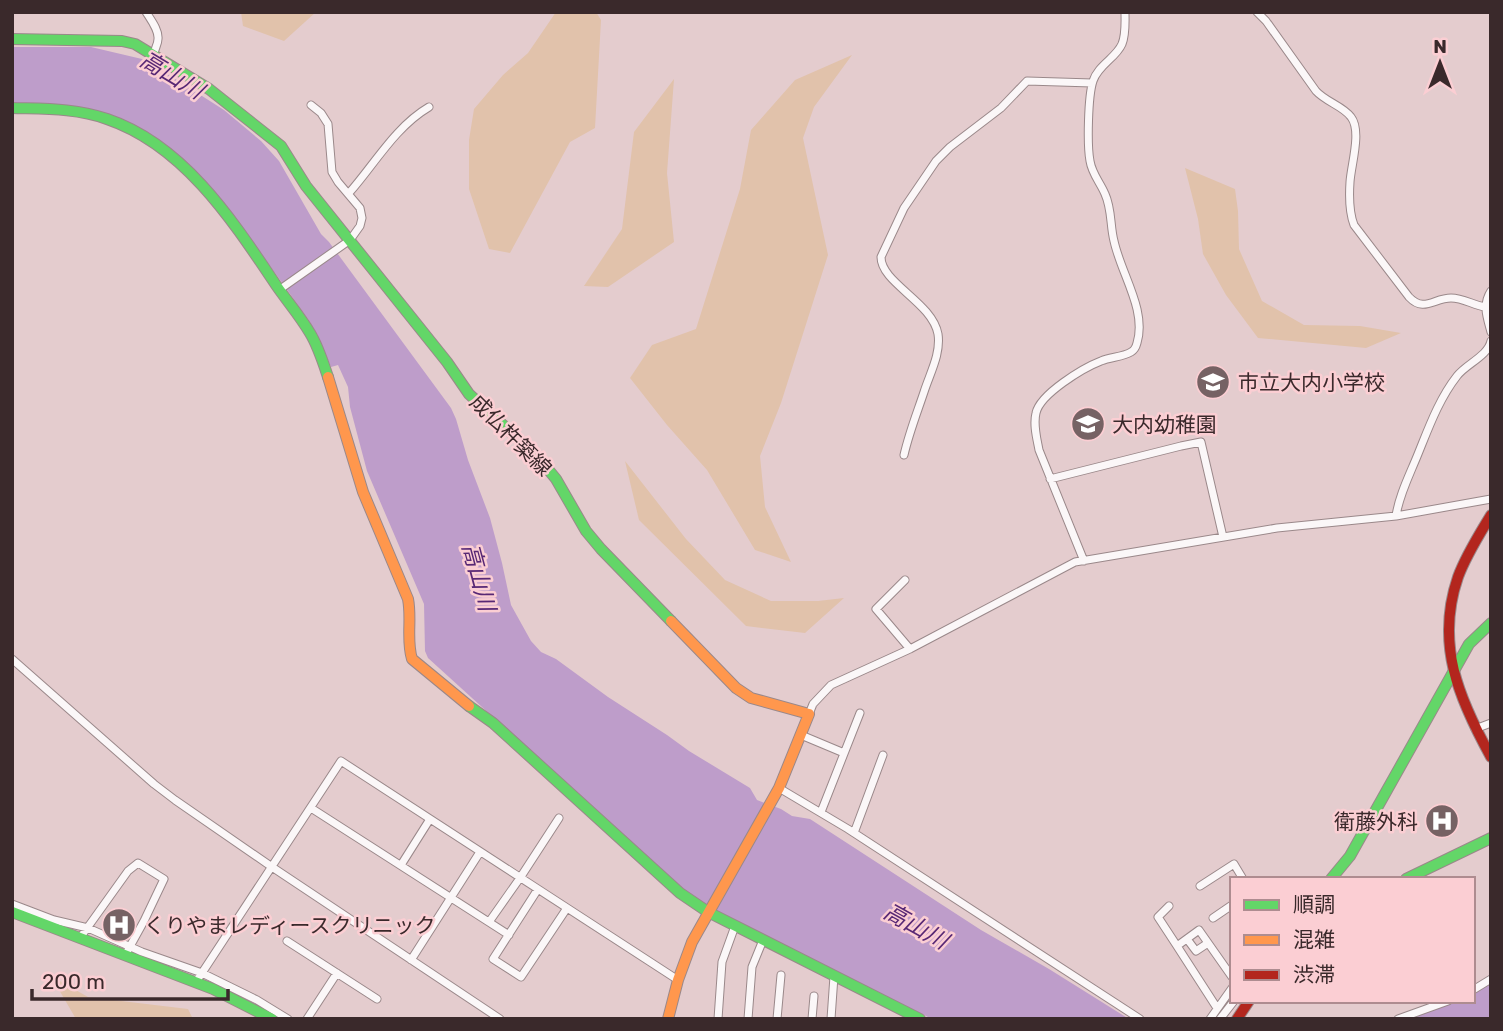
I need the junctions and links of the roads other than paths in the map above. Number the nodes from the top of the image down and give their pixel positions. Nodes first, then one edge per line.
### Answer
1 (146, 12) edge
2 (1125, 12) edge
3 (1257, 12) edge
4 (12, 39) edge
5 (154, 55) junction
6 (1092, 83) junction
7 (311, 105) dead end
8 (429, 107) dead end
9 (12, 108) edge
10 (349, 194) junction
11 (350, 240) junction
12 (279, 290) junction
13 (1491, 291) edge
14 (1485, 307) junction
15 (1491, 332) edge
16 (1491, 341) edge
17 (904, 454) dead end
18 (1050, 479) junction
19 (1491, 499) edge
20 (1396, 516) junction
21 (1489, 523) edge
22 (1223, 537) junction
23 (1084, 561) junction
24 (905, 580) dead end
25 (1491, 623) edge
26 (910, 649) junction
27 (12, 659) edge
28 (1452, 671) junction
29 (860, 713) dead end
30 (809, 714) junction
31 (1491, 723) edge
32 (1475, 730) junction
33 (801, 736) junction
34 (844, 753) junction
35 (883, 755) dead end
36 (1491, 757) edge
37 (779, 788) junction
38 (311, 808) junction
39 (821, 813) junction
40 (559, 818) dead end
41 (430, 819) junction
42 (854, 833) junction
43 (1491, 838) edge
44 (480, 852) junction
45 (401, 865) junction
46 (272, 867) junction
47 (1242, 877) edge
48 (1333, 877) edge
49 (1410, 877) edge
50 (520, 878) junction
51 (1200, 886) dead end
52 (538, 889) junction
53 (451, 898) junction
54 (12, 904) edge
55 (1169, 906) dead end
56 (1230, 906) edge
57 (566, 908) junction
58 (12, 912) edge
59 (708, 912) junction
60 (1213, 918) dead end
61 (489, 922) junction
62 (735, 926) junction
63 (88, 928) junction
64 (509, 935) junction
65 (80, 938) junction
66 (1187, 939) junction
67 (763, 940) junction
68 (287, 941) dead end
69 (1208, 943) junction
70 (1177, 947) junction
71 (127, 951) junction
72 (411, 960) junction
73 (337, 974) junction
74 (1230, 974) edge
75 (781, 975) dead end
76 (834, 976) junction
77 (199, 978) junction
78 (1491, 979) edge
79 (678, 980) junction
80 (1475, 988) edge
81 (1230, 991) edge
82 (814, 996) dead end
83 (377, 999) dead end
84 (1232, 1003) edge
85 (1248, 1003) edge
86 (1442, 1003) edge
87 (1217, 1009) junction
88 (272, 1019) edge
89 (288, 1019) edge
90 (307, 1019) edge
91 (500, 1019) edge
92 (668, 1019) edge
93 (718, 1019) edge
94 (748, 1019) edge
95 (778, 1019) edge
96 (812, 1019) edge
97 (831, 1019) edge
98 (920, 1019) edge
99 (1140, 1019) edge
100 (1210, 1019) edge
101 (1220, 1019) edge
102 (1237, 1019) edge
103 (1398, 1019) edge

1 - 5 street
2 - 6 street
3 - 14 street
4 - 5 main road, 成仏杵築線
5 - 11 main road, 成仏杵築線
6 - 17 street
6 - 18 street
7 - 10 street
8 - 10 street
9 - 12 main road
10 - 11 street
11 - 12 street
11 - 30 main road, 成仏杵築線
12 - 59 main road
13 - 14 street
14 - 15 street
16 - 20 street
18 - 22 street
18 - 23 street
19 - 20 street
20 - 22 street
21 - 28 main road
22 - 23 street
23 - 26 street
24 - 26 street
25 - 28 main road
26 - 30 street
27 - 46 street
28 - 32 main road
28 - 48 main road
29 - 34 street
30 - 33 main road
31 - 32 street
32 - 36 main road
33 - 34 street
33 - 37 main road
34 - 39 street
35 - 42 street
37 - 39 street
37 - 59 main road
38 - 41 street
38 - 45 street
38 - 46 street
39 - 42 street
40 - 50 street
41 - 44 street
41 - 45 street
42 - 99 street
43 - 49 main road
44 - 50 street
44 - 53 street
45 - 53 street
46 - 72 street
46 - 77 street
47 - 51 street
50 - 52 street
50 - 61 street
52 - 57 street
52 - 64 street
53 - 61 street
53 - 72 street
54 - 63 street
55 - 70 street
56 - 60 street
57 - 64 street
57 - 79 street
58 - 65 main road
59 - 62 main road
59 - 79 main road
61 - 64 street
62 - 67 main road
62 - 93 street
63 - 65 street
63 - 71 street
63 - 71 street
65 - 71 main road
66 - 69 street
66 - 69 street
66 - 70 street
67 - 76 main road
67 - 94 street
68 - 73 street
69 - 74 street
70 - 87 street
71 - 77 main road
72 - 91 street
73 - 83 street
73 - 90 street
75 - 95 street
76 - 97 street
76 - 98 main road
77 - 88 main road
77 - 89 street
78 - 80 street
79 - 92 main road
81 - 87 street
82 - 96 street
84 - 101 street
85 - 102 main road
86 - 103 street
87 - 100 street

